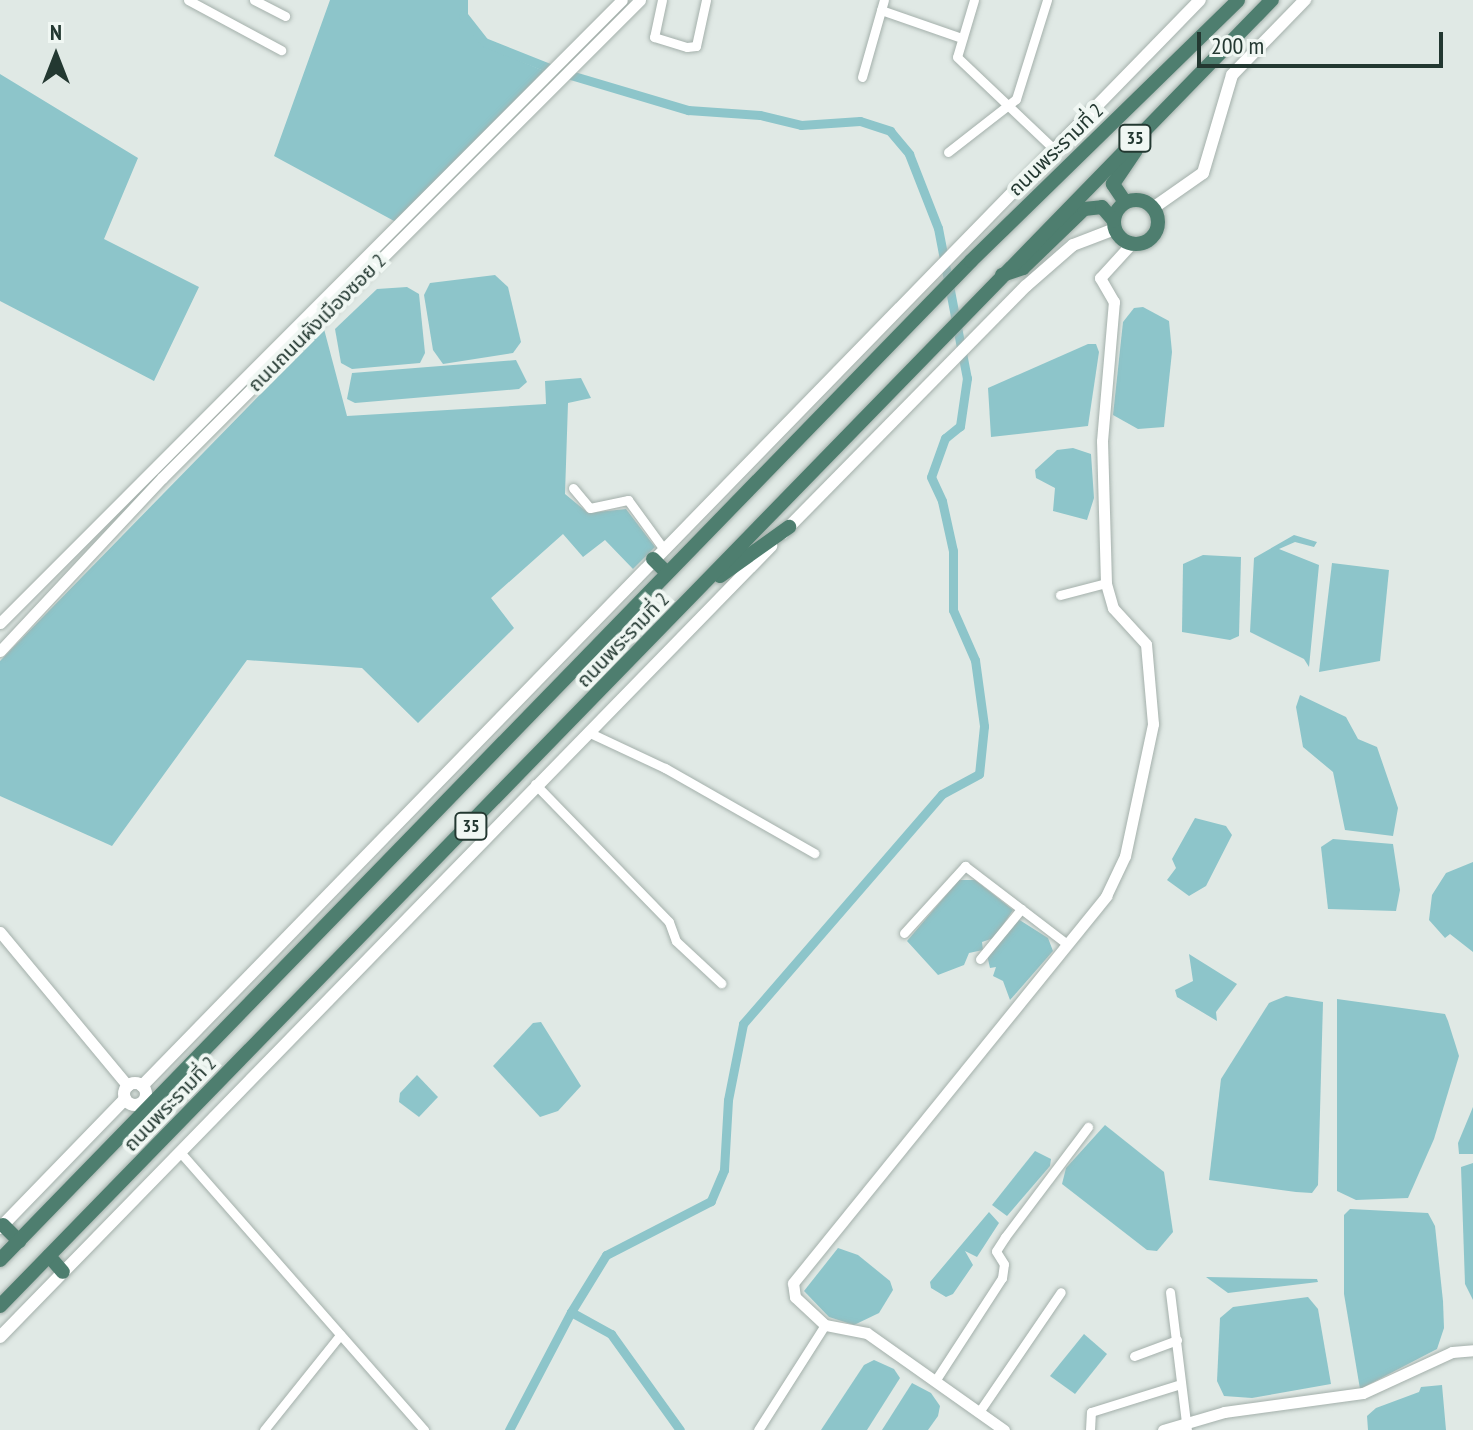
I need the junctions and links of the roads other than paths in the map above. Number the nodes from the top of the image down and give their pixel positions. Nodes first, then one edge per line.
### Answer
1 (188, 0) edge
2 (254, 0) edge
3 (622, 0) edge
4 (640, 0) edge
5 (662, 0) edge
6 (706, 0) edge
7 (974, 0) edge
8 (1047, 0) edge
9 (1200, 0) edge
10 (1229, 0) edge
11 (1238, 0) edge
12 (1305, 0) edge
13 (1267, 2) edge
14 (882, 5) edge
15 (285, 16) dead end
16 (1202, 35) junction
17 (962, 38) junction
18 (281, 50) dead end
19 (1200, 73) junction
20 (862, 77) dead end
21 (1007, 105) junction
22 (1055, 150) junction
23 (948, 152) dead end
24 (1125, 202) junction
25 (1153, 208) junction
26 (1114, 225) junction
27 (1132, 243) junction
28 (998, 277) junction
29 (573, 488) dead end
30 (126, 506) junction
31 (789, 527) junction
32 (658, 553) junction
33 (667, 573) junction
34 (1106, 583) junction
35 (1060, 595) dead end
36 (691, 597) junction
37 (0, 623) edge
38 (0, 651) edge
39 (588, 732) junction
40 (535, 784) junction
41 (814, 853) dead end
42 (1021, 909) junction
43 (0, 932) edge
44 (904, 933) dead end
45 (1067, 944) junction
46 (980, 959) dead end
47 (721, 983) dead end
48 (127, 1093) junction
49 (146, 1097) junction
50 (1088, 1127) dead end
51 (180, 1152) junction
52 (1, 1226) edge
53 (19, 1241) junction
54 (49, 1256) junction
55 (0, 1260) edge
56 (63, 1272) junction
57 (1061, 1292) dead end
58 (1170, 1292) dead end
59 (0, 1306) edge
60 (825, 1325) junction
61 (340, 1335) junction
62 (0, 1337) edge
63 (1177, 1340) junction
64 (1473, 1350) edge
65 (1134, 1356) dead end
66 (935, 1381) junction
67 (1181, 1384) junction
68 (979, 1412) junction
69 (1187, 1426) edge
70 (264, 1430) edge
71 (424, 1430) edge
72 (758, 1430) edge
73 (1004, 1430) edge
74 (1090, 1430) edge
75 (1163, 1430) edge

1 - 18 street
2 - 15 street
3 - 30 street, ถนนถนนผังเมืองซอย 2
4 - 30 street, ถนนถนนผังเมืองซอย 2
5 - 6 street
7 - 17 street
8 - 21 street
9 - 22 main road, ถนนพระรามที่ 2 / 35
10 - 16 highway
11 - 16 highway, ถนนพระรามที่ 2 / 35
12 - 25 main road
13 - 19 highway, ถนนพระรามที่ 2 / 35
14 - 17 street
14 - 20 street
16 - 33 highway, ถนนพระรามที่ 2 / 35
17 - 21 street
19 - 24 highway
19 - 28 highway, ถนนพระรามที่ 2 / 35
21 - 22 street
21 - 23 street
22 - 32 main road, ถนนพระรามที่ 2 / 35
24 - 25 highway
24 - 26 highway
25 - 27 highway
26 - 27 highway
26 - 28 highway
26 - 31 main road, ถนนพระรามที่ 2 / 35
27 - 34 street
28 - 36 highway, ถนนพระรามที่ 2 / 35
29 - 32 street
30 - 37 street, ถนนถนนผังเมืองซอย 2
30 - 38 street, ถนนถนนผังเมืองซอย 2
31 - 36 highway
31 - 39 main road, ถนนพระรามที่ 2 / 35
32 - 33 highway
32 - 49 main road, ถนนพระรามที่ 2 / 35
33 - 49 highway, ถนนพระรามที่ 2 / 35
34 - 35 street
34 - 45 street
36 - 54 highway, ถนนพระรามที่ 2 / 35
39 - 40 main road, ถนนพระรามที่ 2 / 35
39 - 41 street
40 - 47 street
40 - 51 main road, ถนนพระรามที่ 2 / 35
42 - 44 street
42 - 45 street
42 - 46 street
43 - 48 street
45 - 60 street
48 - 49 main road
48 - 49 main road
48 - 52 main road, ถนนพระรามที่ 2
49 - 53 highway, ถนนพระรามที่ 2 / 35
50 - 66 street
51 - 56 main road, ถนนพระรามที่ 2 / 35
51 - 61 street
52 - 53 highway
53 - 55 highway, ถนนพระรามที่ 2 / 35
54 - 56 highway
54 - 59 highway, ถนนพระรามที่ 2 / 35
56 - 62 main road, ถนนพระรามที่ 2 / 35
57 - 68 street
58 - 63 street
60 - 66 street
60 - 72 street
61 - 70 street
61 - 71 street
63 - 65 street
63 - 67 street
64 - 69 street
66 - 68 street
67 - 69 street
67 - 74 street
68 - 73 street
69 - 75 street

